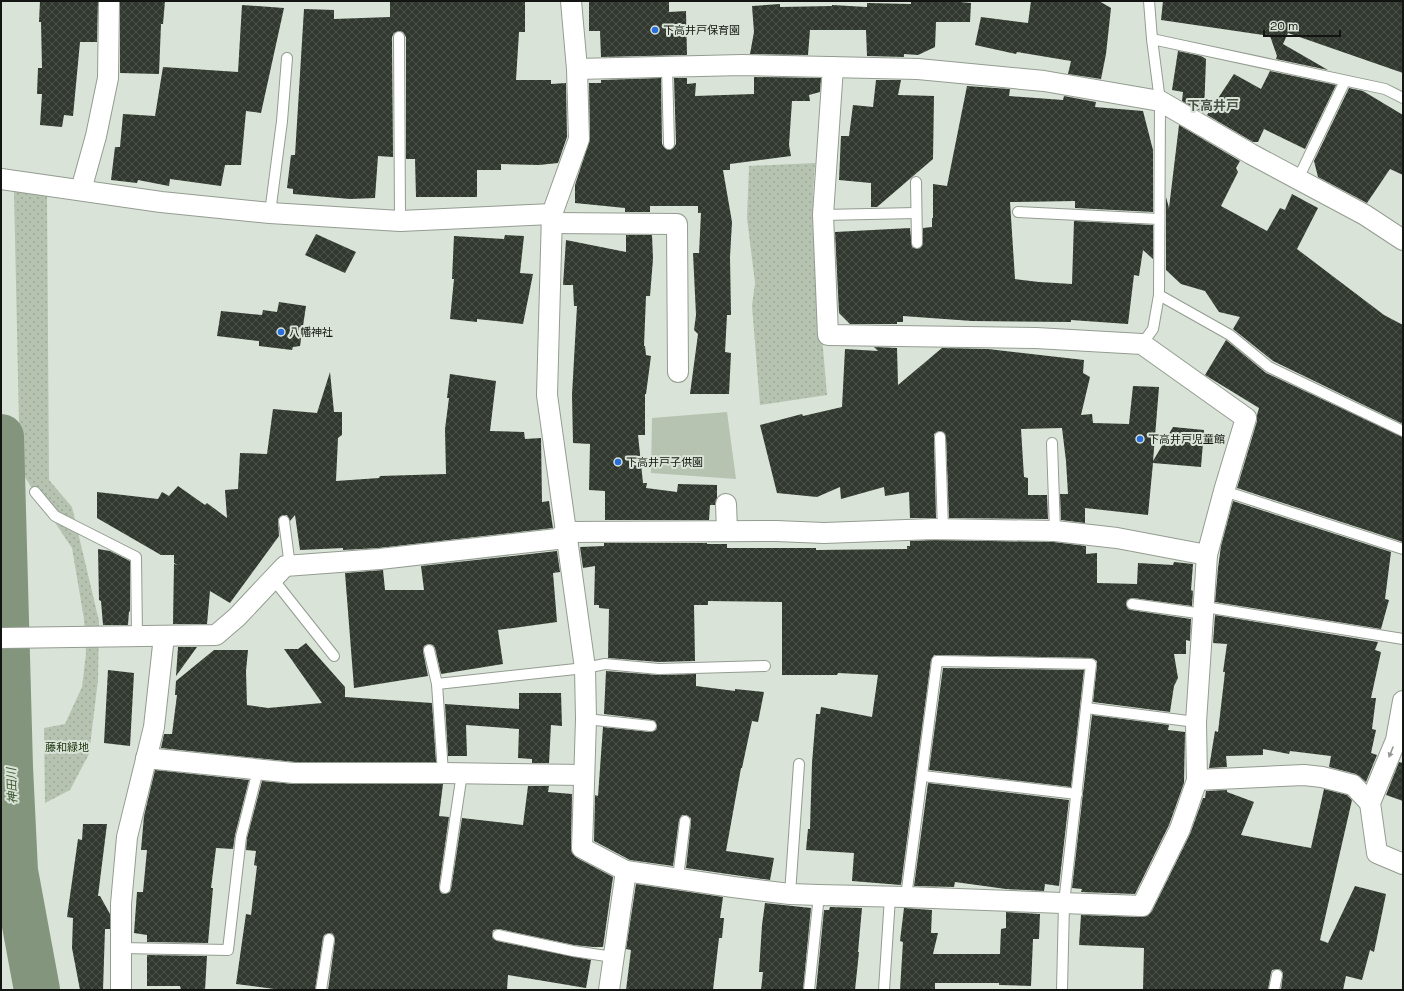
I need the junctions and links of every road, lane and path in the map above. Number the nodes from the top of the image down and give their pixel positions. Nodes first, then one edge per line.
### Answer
1 (109, 1) edge
2 (571, 1) edge
3 (1149, 1) edge
4 (399, 37) dead end
5 (1152, 39) junction
6 (287, 58) dead end
7 (667, 67) junction
8 (833, 67) junction
9 (576, 69) junction
10 (1345, 81) junction
11 (1403, 98) edge
12 (1160, 101) junction
13 (669, 144) dead end
14 (1, 179) edge
15 (1298, 179) junction
16 (916, 182) dead end
17 (81, 190) junction
18 (1018, 212) dead end
19 (270, 213) junction
20 (916, 213) junction
21 (823, 215) junction
22 (552, 218) junction
23 (1159, 219) junction
24 (400, 221) junction
25 (1403, 240) edge
26 (917, 243) dead end
27 (1159, 295) junction
28 (1142, 344) junction
29 (678, 372) dead end
30 (1403, 431) edge
31 (940, 437) dead end
32 (1052, 443) dead end
33 (1224, 491) junction
34 (35, 492) dead end
35 (726, 504) dead end
36 (284, 521) dead end
37 (943, 530) junction
38 (727, 531) junction
39 (1054, 531) junction
40 (566, 532) junction
41 (1403, 549) edge
42 (1207, 555) junction
43 (290, 566) junction
44 (273, 579) junction
45 (1132, 604) dead end
46 (1204, 610) junction
47 (137, 636) junction
48 (164, 636) junction
49 (1, 638) edge
50 (1403, 639) edge
51 (429, 650) dead end
52 (334, 656) dead end
53 (765, 666) dead end
54 (585, 668) junction
55 (437, 684) junction
56 (1403, 701) edge
57 (1086, 708) junction
58 (586, 719) junction
59 (1196, 722) junction
60 (652, 726) dead end
61 (146, 758) junction
62 (799, 764) dead end
63 (258, 770) junction
64 (452, 773) junction
65 (584, 774) junction
66 (923, 776) junction
67 (1197, 780) junction
68 (1077, 794) junction
69 (1370, 803) junction
70 (685, 821) dead end
71 (1403, 864) edge
72 (626, 871) junction
73 (678, 878) junction
74 (445, 888) dead end
75 (790, 894) junction
76 (819, 895) junction
77 (898, 897) junction
78 (1064, 903) junction
79 (498, 935) dead end
80 (329, 939) dead end
81 (121, 948) junction
82 (613, 957) junction
83 (1277, 975) dead end
84 (121, 990) edge
85 (321, 990) edge
86 (609, 990) edge
87 (810, 990) edge
88 (884, 990) edge
89 (1062, 990) edge
90 (1274, 990) edge

1 - 17 street
2 - 9 street
3 - 5 lane
4 - 24 lane
5 - 10 lane
5 - 12 lane
6 - 19 lane
7 - 8 street
7 - 9 street
7 - 13 lane
8 - 12 street
8 - 21 street
9 - 22 street
10 - 11 lane
10 - 15 lane
12 - 15 street
12 - 23 lane
14 - 17 street
15 - 25 street
16 - 20 lane
17 - 19 street
18 - 23 lane
19 - 24 street
20 - 21 lane
20 - 26 lane
21 - 28 street
22 - 24 street
22 - 29 street
22 - 40 street
23 - 27 lane
27 - 28 lane
27 - 30 lane
28 - 33 street
31 - 37 lane
32 - 39 lane
33 - 41 lane
33 - 42 street
34 - 47 lane
35 - 38 street
36 - 43 lane
37 - 38 street
37 - 39 street
38 - 40 street
39 - 42 street
40 - 43 street
40 - 54 street
42 - 46 street
43 - 44 street
44 - 48 street
44 - 52 lane
45 - 46 lane
46 - 50 lane
46 - 59 street
47 - 48 street
47 - 49 street
48 - 61 street
51 - 55 lane
53 - 54 lane
54 - 55 lane
54 - 58 street
55 - 64 lane
56 -> 69 street
57 - 59 lane
57 - 66 lane
57 - 68 lane
58 - 60 lane
58 - 65 street
59 - 67 street
61 - 63 street
61 - 81 street
62 - 75 lane
63 - 64 street
63 - 81 lane
64 - 65 street
64 - 74 lane
65 - 72 street
66 - 68 lane
66 - 77 lane
67 - 69 street
67 - 78 street
68 - 78 lane
69 - 71 street
70 - 73 lane
72 - 73 street
72 - 82 street
73 - 75 street
75 - 76 street
76 - 77 street
76 - 87 lane
77 - 78 street
77 - 88 lane
78 - 89 lane
79 - 82 lane
80 - 85 lane
81 - 84 street
82 - 86 street
83 - 90 lane

